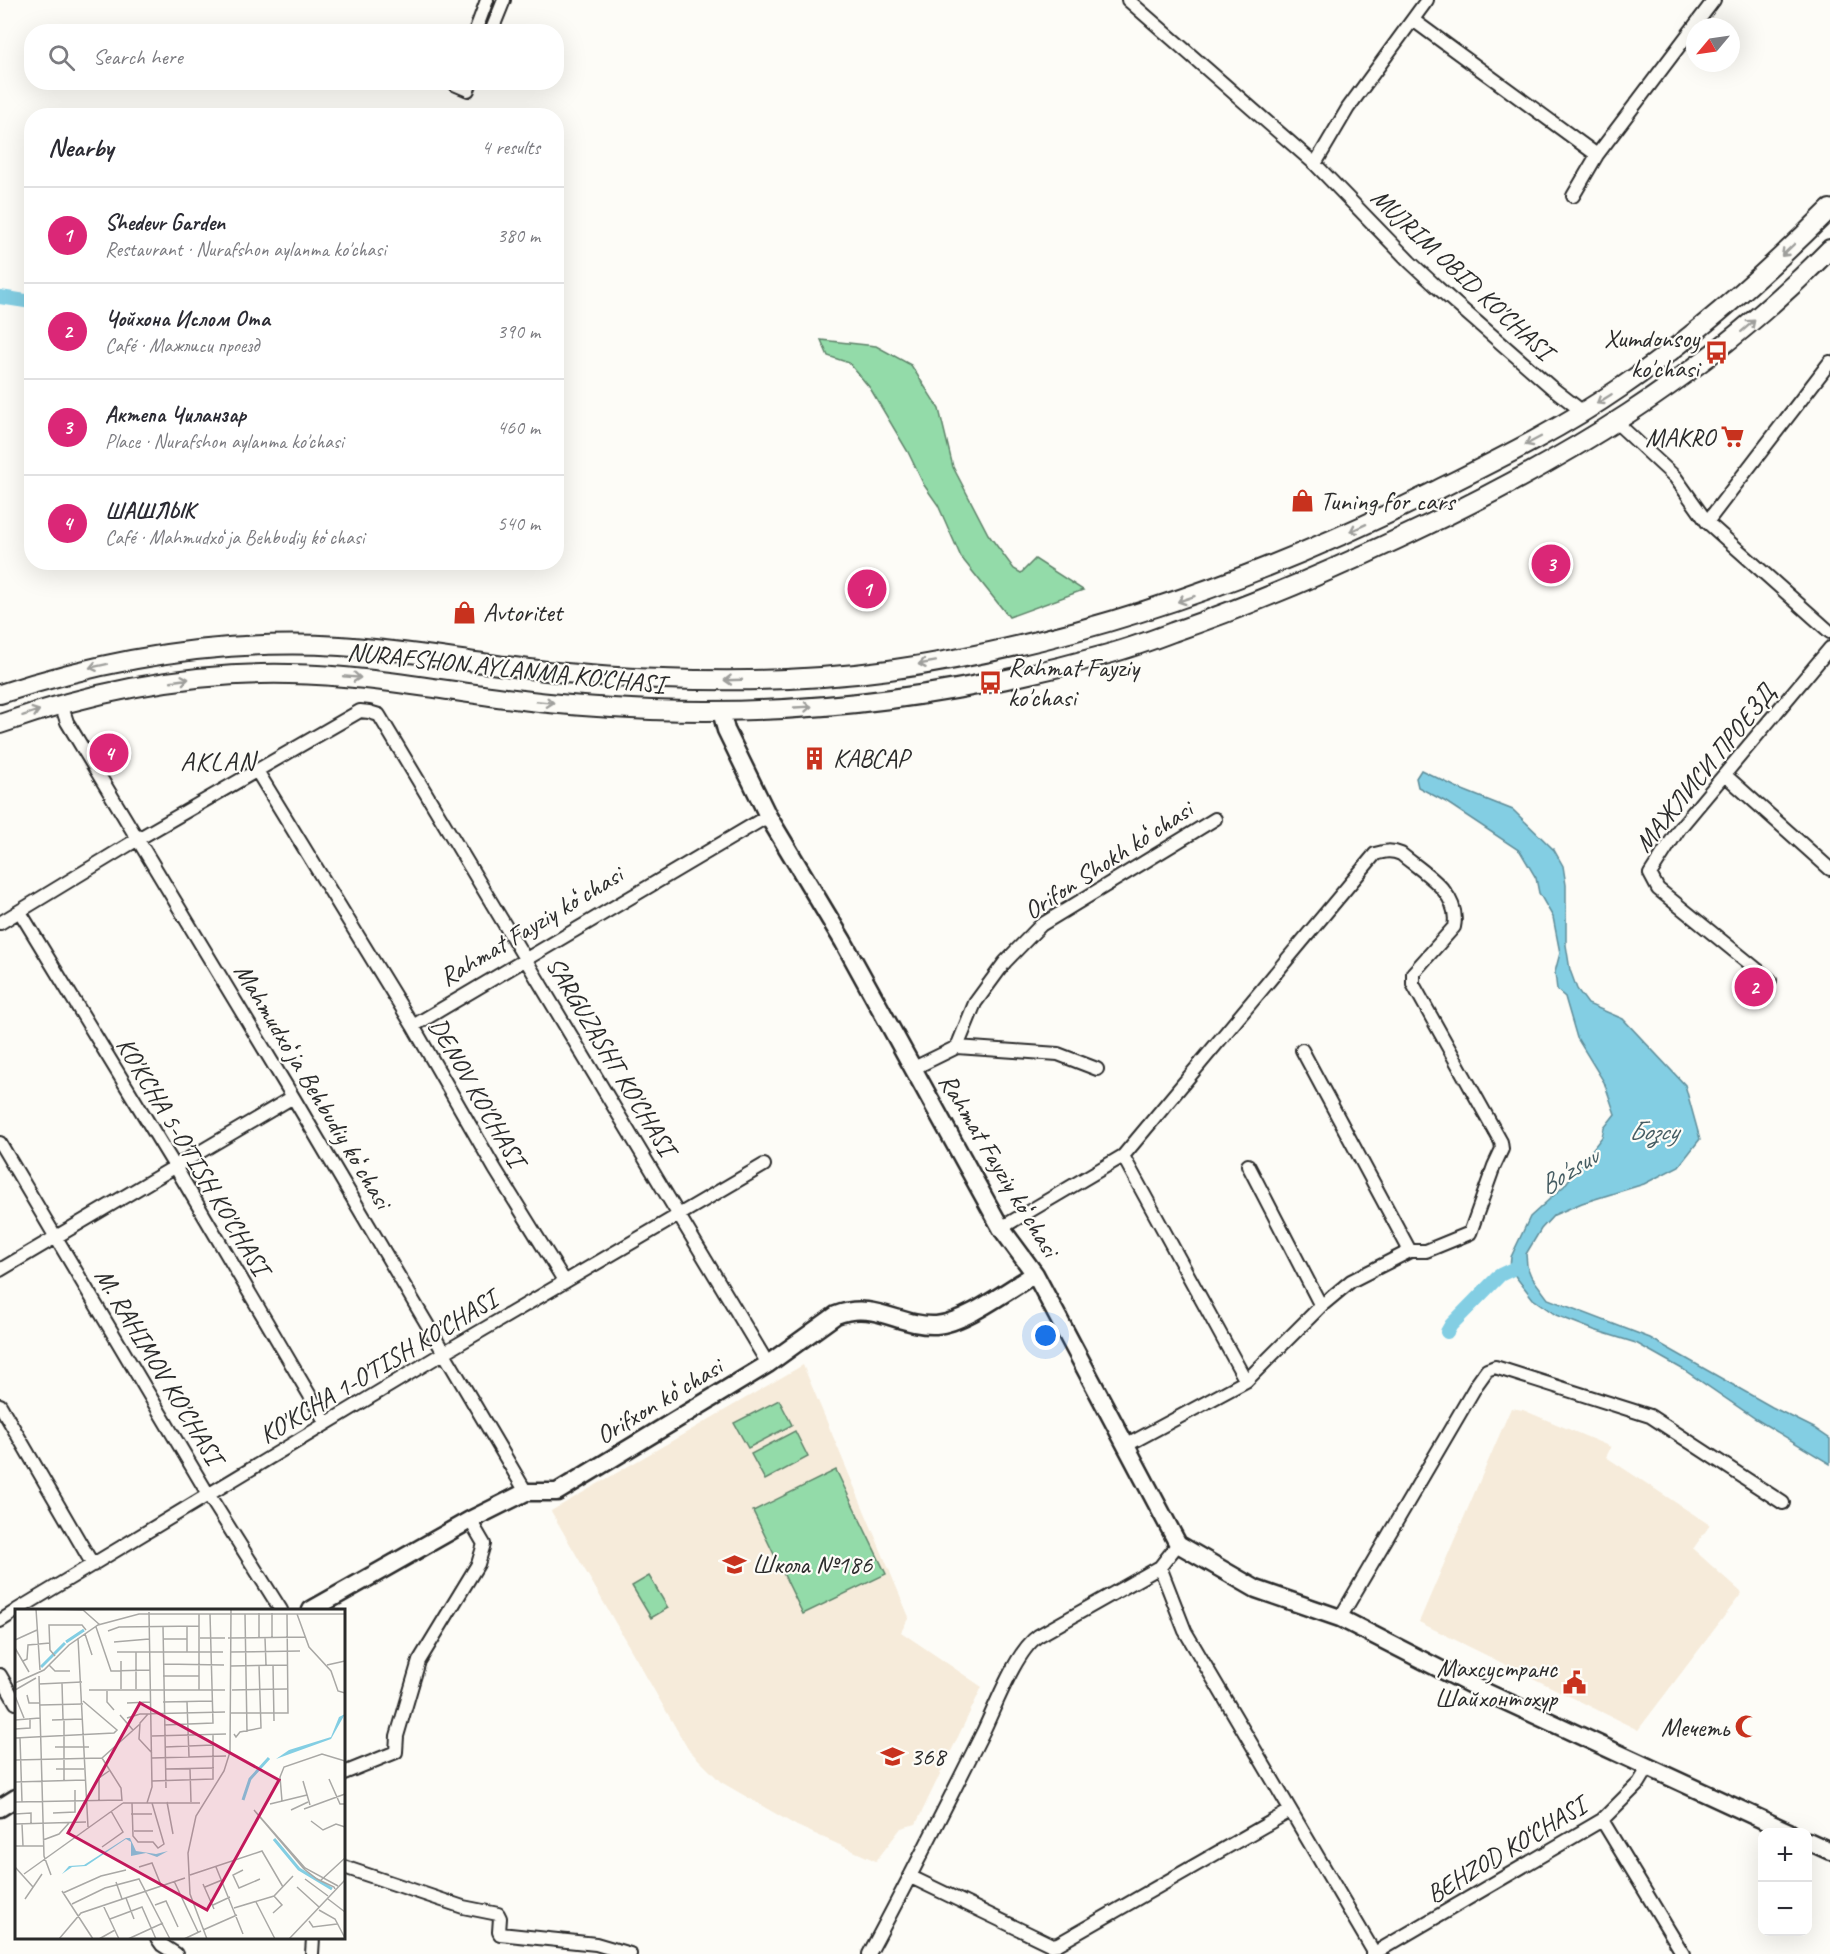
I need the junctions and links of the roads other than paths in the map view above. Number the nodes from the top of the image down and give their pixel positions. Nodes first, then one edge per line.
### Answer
1 (487, 0) edge
2 (504, 0) edge
3 (1128, 0) edge
4 (1427, 0) edge
5 (1714, 0) edge
6 (1413, 20) junction
7 (478, 24) edge
8 (494, 24) edge
9 (1597, 155) junction
10 (1315, 164) junction
11 (1573, 196) dead end
12 (1830, 209) edge
13 (1830, 249) edge
14 (1747, 288) junction
15 (1767, 310) junction
16 (1830, 362) edge
17 (1583, 412) junction
18 (1617, 423) junction
19 (1707, 522) junction
20 (1330, 542) junction
21 (1342, 566) junction
22 (1830, 632) edge
23 (1023, 644) junction
24 (294, 645) junction
25 (1830, 648) edge
26 (137, 658) junction
27 (293, 674) junction
28 (1031, 675) junction
29 (141, 686) junction
30 (0, 694) edge
31 (61, 704) junction
32 (721, 711) junction
33 (0, 724) edge
34 (257, 771) junction
35 (1725, 775) junction
36 (768, 816) junction
37 (1215, 819) dead end
38 (138, 839) junction
39 (1830, 869) edge
40 (20, 912) junction
41 (0, 924) edge
42 (526, 959) junction
43 (1770, 980) dead end
44 (413, 1026) junction
45 (957, 1047) junction
46 (1302, 1050) dead end
47 (912, 1069) junction
48 (1097, 1069) dead end
49 (293, 1097) junction
50 (0, 1143) edge
51 (1123, 1156) junction
52 (764, 1165) dead end
53 (1248, 1165) dead end
54 (176, 1168) junction
55 (679, 1214) junction
56 (1001, 1228) junction
57 (55, 1236) junction
58 (1410, 1251) junction
59 (0, 1270) edge
60 (1035, 1274) junction
61 (565, 1282) junction
62 (1321, 1306) junction
63 (445, 1352) junction
64 (768, 1364) junction
65 (1246, 1381) junction
66 (0, 1405) edge
67 (326, 1424) junction
68 (1127, 1445) junction
69 (526, 1492) junction
70 (208, 1494) junction
71 (1783, 1503) dead end
72 (470, 1520) junction
73 (1178, 1544) junction
74 (93, 1565) junction
75 (1160, 1567) junction
76 (20, 1609) edge
77 (280, 1609) edge
78 (315, 1609) edge
79 (15, 1612) edge
80 (1340, 1618) junction
81 (0, 1621) edge
82 (0, 1675) edge
83 (15, 1701) edge
84 (1648, 1768) junction
85 (345, 1773) edge
86 (15, 1799) edge
87 (0, 1808) edge
88 (1290, 1811) junction
89 (1602, 1820) junction
90 (1778, 1828) edge
91 (1812, 1843) edge
92 (1830, 1851) edge
93 (345, 1868) edge
94 (911, 1877) junction
95 (158, 1939) edge
96 (313, 1939) edge
97 (176, 1954) edge
98 (312, 1954) edge
99 (630, 1954) edge
100 (869, 1954) edge
101 (1374, 1954) edge
102 (1683, 1954) edge

1 - 7 street
2 - 8 street
3 - 10 street, MUJRIM OBID KO'CHASI
4 - 6 street
5 - 9 street
6 - 9 street
6 - 10 street
9 - 11 street
10 - 17 street, MUJRIM OBID KO'CHASI
12 -> 14 main road, NURAFSHON AYLANMA KO'CHASI
13 - 15 main road, NURAFSHON AYLANMA KO'CHASI
14 - 15 main road
14 -> 17 main road, NURAFSHON AYLANMA KO'CHASI
18 -> 15 main road, NURAFSHON AYLANMA KO'CHASI
16 - 19 street
17 -> 20 main road, NURAFSHON AYLANMA KO'CHASI
18 - 19 street
18 - 21 main road, NURAFSHON AYLANMA KO'CHASI
19 - 22 street
20 - 21 main road
20 -> 23 main road, NURAFSHON AYLANMA KO'CHASI
21 - 28 main road, NURAFSHON AYLANMA KO'CHASI
23 -> 24 main road, NURAFSHON AYLANMA KO'CHASI
23 - 28 main road
24 - 26 main road, NURAFSHON AYLANMA KO'CHASI
24 - 27 main road
25 - 35 street, МАЖЛИСИ ПРОЕЗД
26 - 29 main road
26 -> 30 main road, NURAFSHON AYLANMA KO'CHASI
29 -> 27 main road, NURAFSHON AYLANMA KO'CHASI
27 -> 32 main road, NURAFSHON AYLANMA KO'CHASI
32 -> 28 main road, NURAFSHON AYLANMA KO'CHASI
29 - 31 main road, NURAFSHON AYLANMA KO'CHASI
33 -> 31 main road, NURAFSHON AYLANMA KO'CHASI
31 - 38 street, Mahmudxoʻja Behbudiy koʻchasi
32 - 36 street, Rahmat Fayziy koʻchasi
34 - 38 street, SARGUZASHT KO'CHASI
34 - 42 street, SARGUZASHT KO'CHASI
34 - 44 street, DENOV KO'CHASI
35 - 39 street
35 - 43 street, МАЖЛИСИ ПРОЕЗД
36 - 42 street, Rahmat Fayziy koʻchasi
36 - 47 street, Rahmat Fayziy koʻchasi
37 - 45 street, Orifon Shokh koʻchasi
38 - 40 street, SARGUZASHT KO'CHASI
38 - 49 street, Mahmudxoʻja Behbudiy koʻchasi
40 - 41 street, SARGUZASHT KO'CHASI
40 - 54 street, KO'KCHA 5-O'TISH KO'CHASI
42 - 44 street, Rahmat Fayziy koʻchasi
42 - 55 street, SARGUZASHT KO'CHASI
44 - 61 street, DENOV KO'CHASI
45 - 47 street
45 - 48 street
46 - 58 street
47 - 56 street, Rahmat Fayziy koʻchasi
49 - 54 street
49 - 63 street, Mahmudxoʻja Behbudiy koʻchasi
50 - 57 street, M. RAHIMOV KO'CHASI
51 - 56 street
51 - 58 street
51 - 65 street
52 - 55 street, KO'KCHA 1-O'TISH KO'CHASI
53 - 62 street
54 - 57 street
54 - 67 street, KO'KCHA 5-O'TISH KO'CHASI
55 - 61 street, KO'KCHA 1-O'TISH KO'CHASI
55 - 64 street, SARGUZASHT KO'CHASI
56 - 60 street, Rahmat Fayziy koʻchasi
57 - 59 street
57 - 70 street, M. RAHIMOV KO'CHASI
58 - 62 street
60 - 64 street, Orifxon koʻchasi
60 - 68 street, Rahmat Fayziy koʻchasi
61 - 63 street, KO'KCHA 1-O'TISH KO'CHASI
62 - 65 street
63 - 67 street, KO'KCHA 1-O'TISH KO'CHASI
63 - 69 street, Mahmudxoʻja Behbudiy koʻchasi
64 - 69 street, Orifxon koʻchasi
65 - 68 street
66 - 74 street
67 - 70 street, KO'KCHA 1-O'TISH KO'CHASI
68 - 73 street, Rahmat Fayziy koʻchasi
69 - 72 street, Orifxon koʻchasi
70 - 74 street, KO'KCHA 1-O'TISH KO'CHASI
70 - 77 street, M. RAHIMOV KO'CHASI
71 - 80 street
72 - 78 street, Orifxon koʻchasi
72 - 85 street
73 - 75 street
73 - 80 street
74 - 76 street, KO'KCHA 1-O'TISH KO'CHASI
75 - 88 street
75 - 94 street
79 - 81 street, KO'KCHA 1-O'TISH KO'CHASI
80 - 84 street
82 - 83 street
84 - 89 street, BEHZOD KO‘CHASI
84 - 90 street
86 - 87 street
88 - 94 street
88 - 101 street
89 - 101 street, BEHZOD KO‘CHASI
89 - 102 street
91 - 92 street
93 - 99 street
94 - 100 street
95 - 97 street
96 - 98 street

